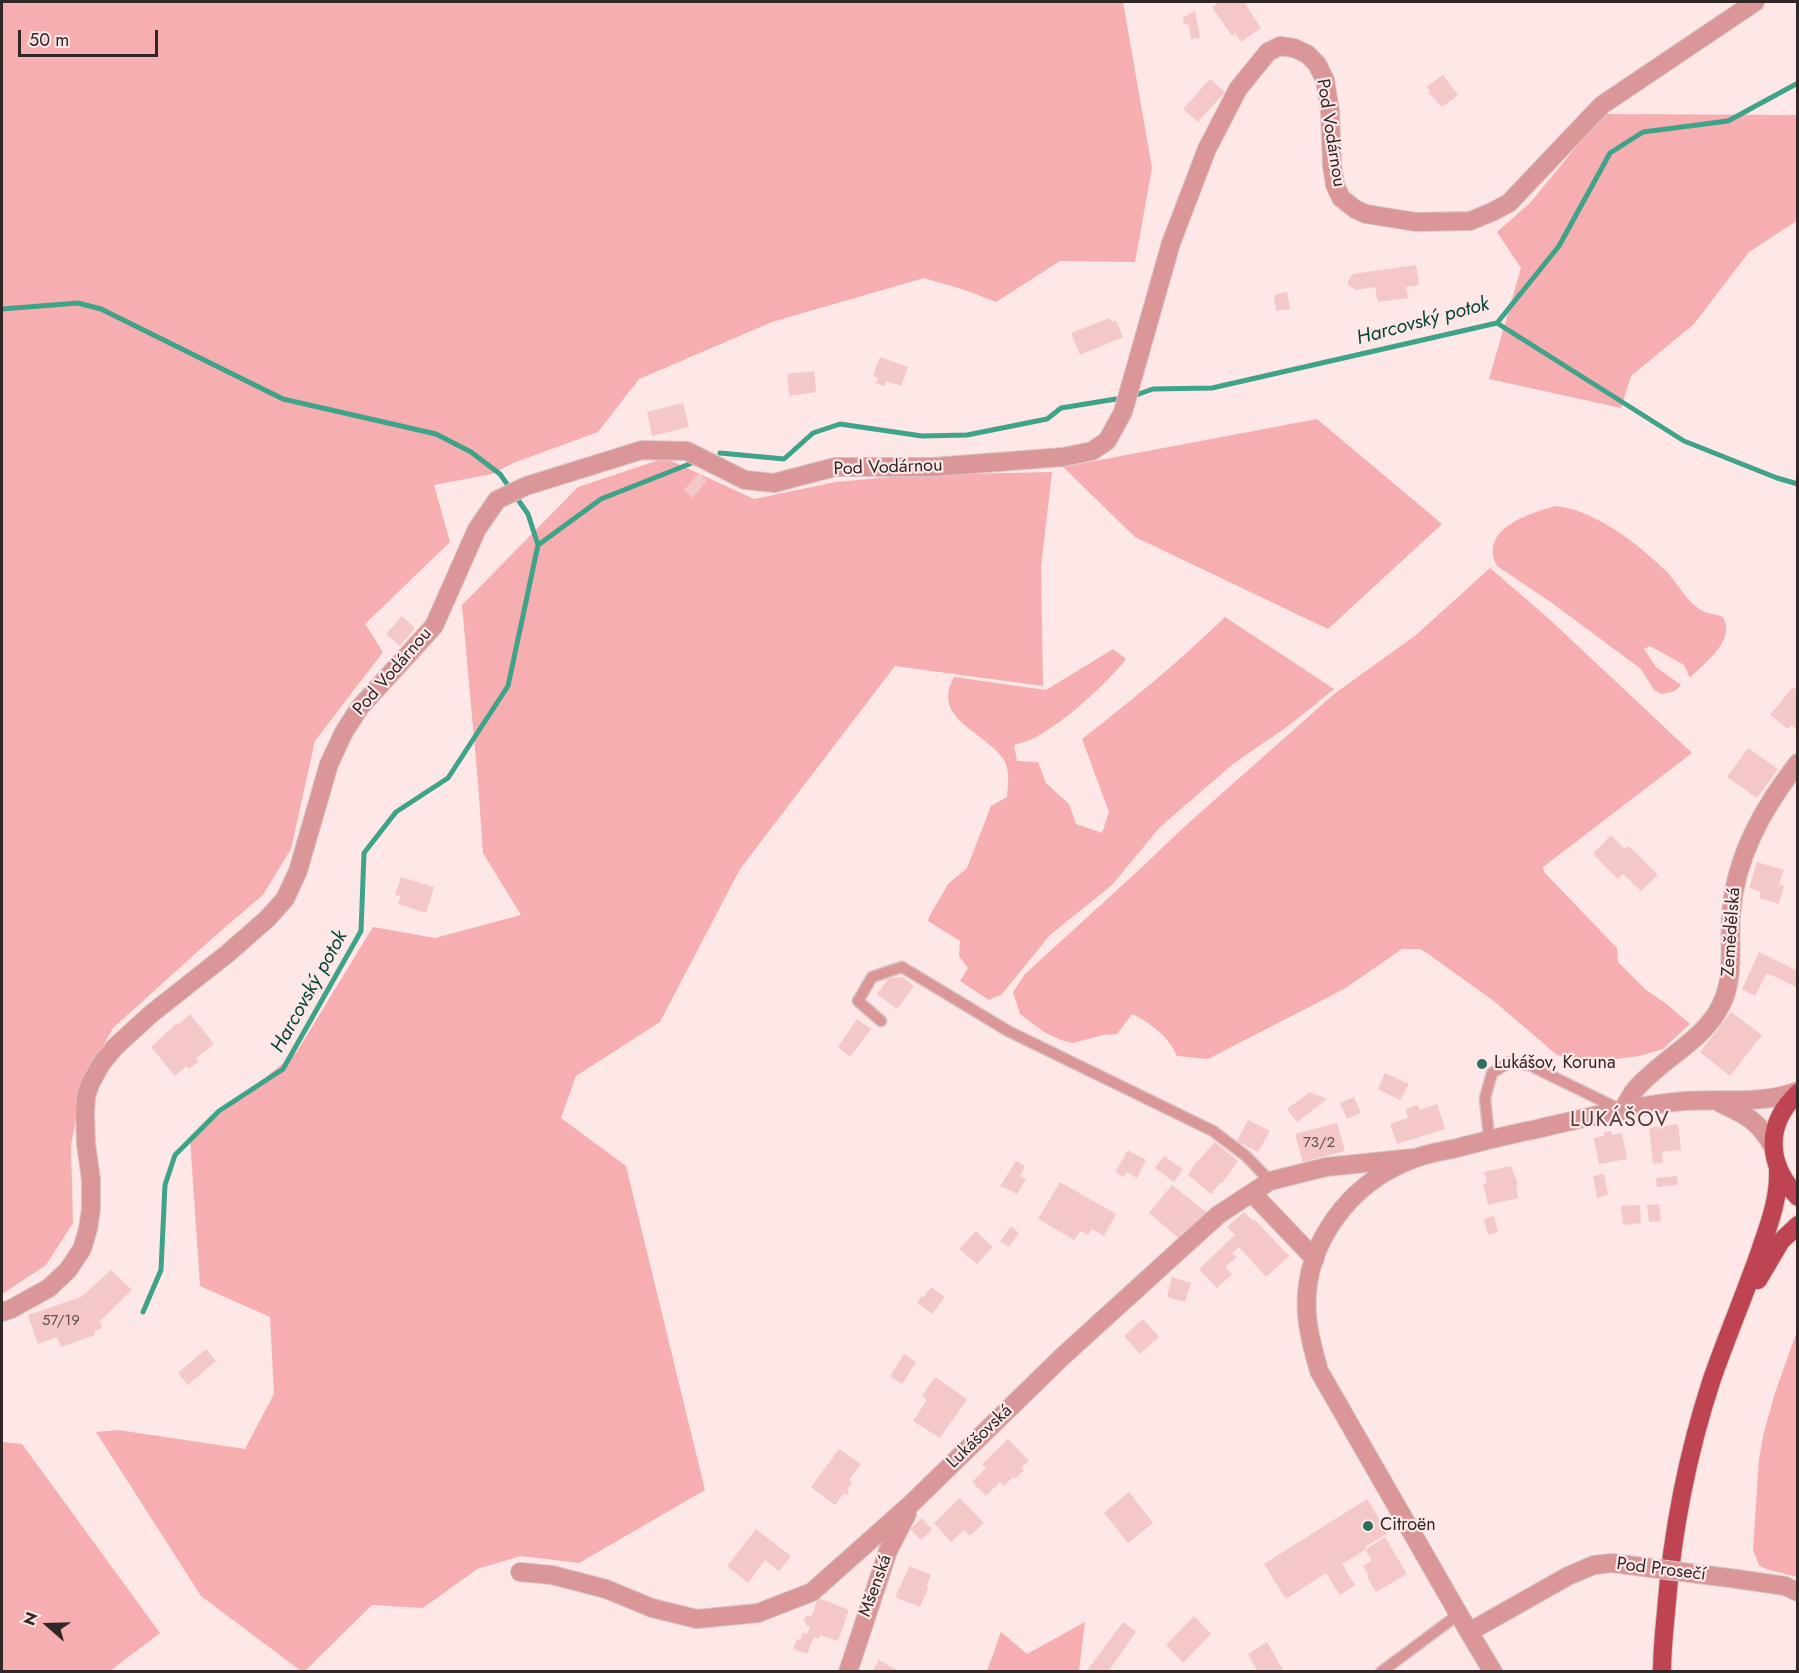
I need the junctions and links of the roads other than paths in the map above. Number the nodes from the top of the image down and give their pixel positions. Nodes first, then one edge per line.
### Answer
1 (1755, 2) edge
2 (1797, 763) edge
3 (881, 1021) dead end
4 (1797, 1092) edge
5 (1713, 1100) junction
6 (1622, 1111) junction
7 (1489, 1138) junction
8 (1773, 1147) junction
9 (1413, 1158) junction
10 (1778, 1171) junction
11 (1270, 1181) junction
12 (1252, 1193) junction
13 (1797, 1197) edge
14 (1797, 1225) edge
15 (1315, 1259) junction
16 (2, 1312) edge
17 (1738, 1315) junction
18 (911, 1504) junction
19 (520, 1572) dead end
20 (1797, 1592) edge
21 (1459, 1614) junction
22 (1469, 1632) junction
23 (848, 1671) edge
24 (1381, 1671) edge
25 (1493, 1671) edge
26 (1662, 1671) edge

1 - 16 street, Pod Vodárnou
2 - 6 street, Zemědělská
3 - 11 lane
4 - 5 street
4 - 8 main road
5 - 6 street
5 - 8 street
6 - 7 street
6 - 7 lane
7 - 9 street
8 - 10 main road
9 - 11 street, Lukášovská
9 - 15 street
10 - 13 main road
10 - 17 main road
11 - 12 street, Lukášovská
12 - 15 street
12 - 18 street, Lukášovská
14 - 17 main road
15 - 21 street
17 - 26 main road
18 - 19 street, Lukášovská
18 - 23 street, Mšenská
20 - 22 street, Pod Prosečí, bridge
21 - 22 street
21 - 24 lane
22 - 25 street

